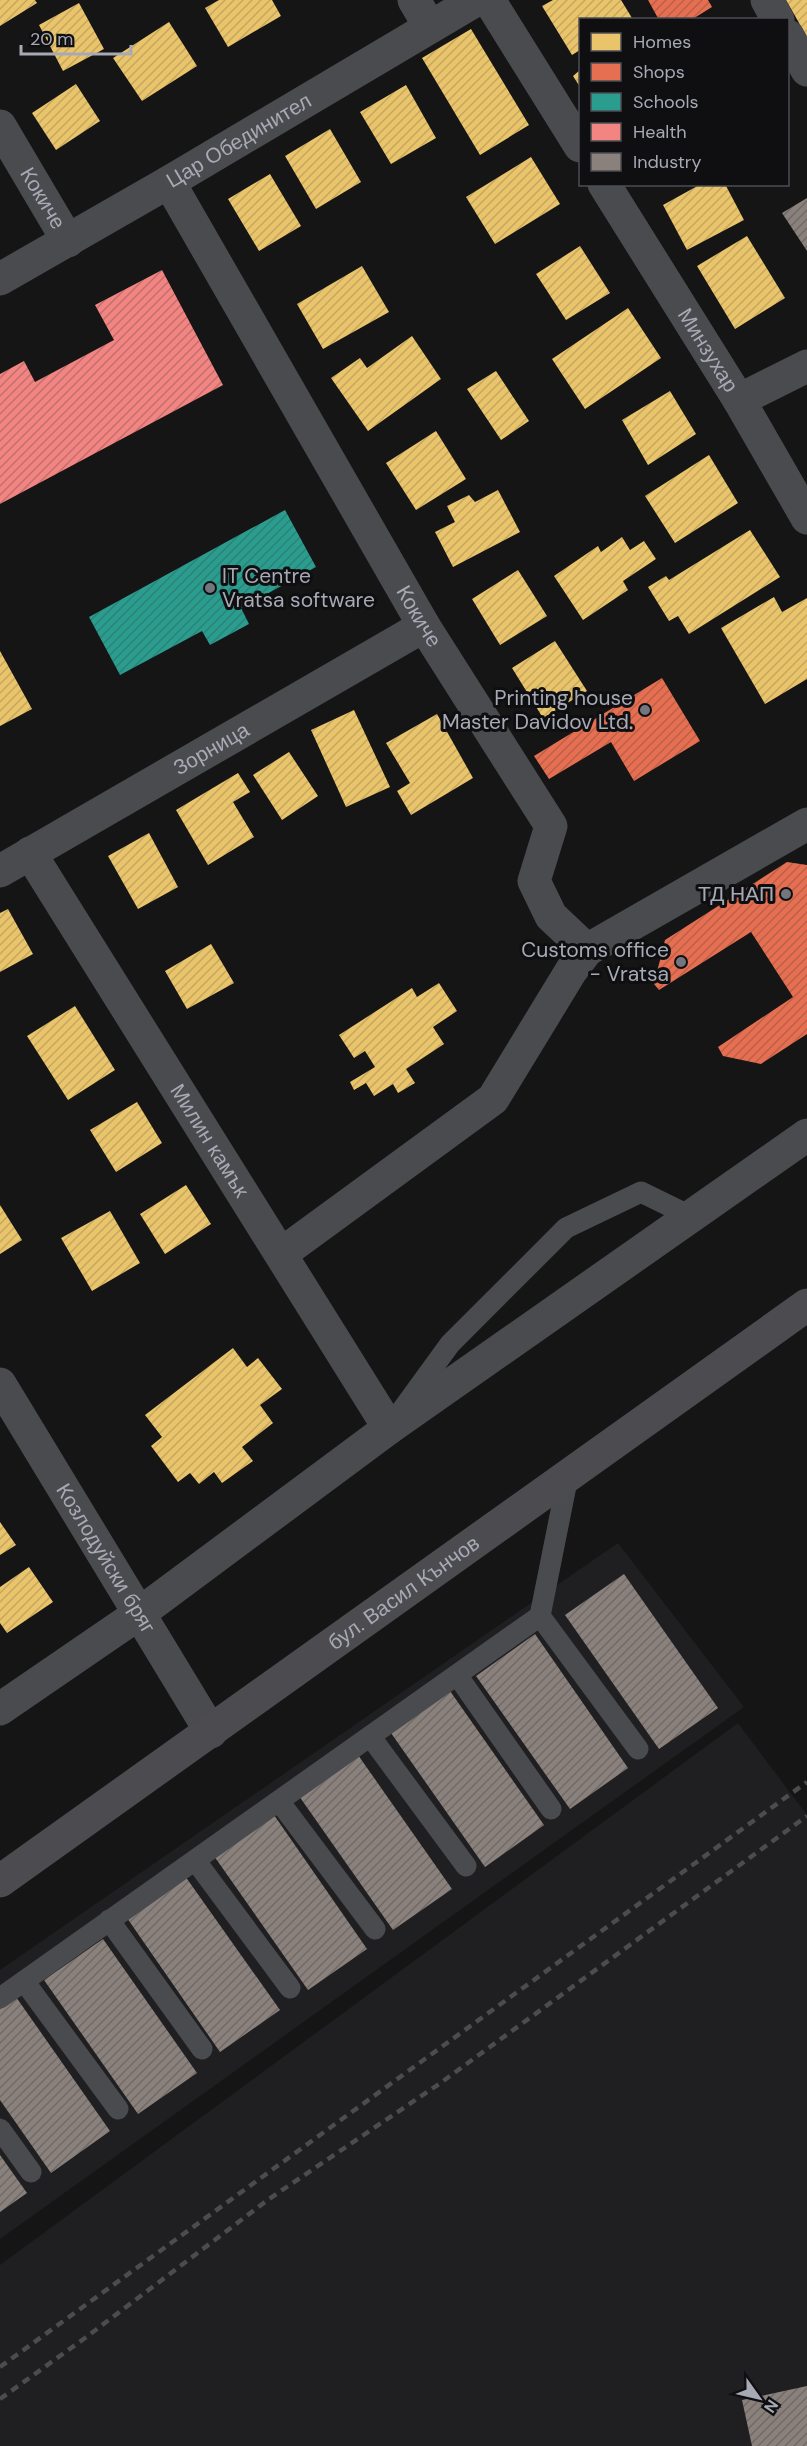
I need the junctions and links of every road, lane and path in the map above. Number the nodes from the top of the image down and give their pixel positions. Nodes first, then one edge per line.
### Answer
1 (476, 0) edge
2 (489, 0) edge
3 (767, 0) edge
4 (422, 13) edge
5 (777, 18) edge
6 (789, 38) edge
7 (807, 70) edge
8 (0, 126) edge
9 (579, 144) edge
10 (169, 182) junction
11 (605, 186) edge
12 (68, 241) junction
13 (0, 279) edge
14 (807, 366) edge
15 (739, 400) junction
16 (807, 519) edge
17 (424, 626) junction
18 (807, 824) edge
19 (30, 853) junction
20 (0, 871) edge
21 (587, 950) junction
22 (807, 1135) edge
23 (690, 1216) junction
24 (281, 1254) junction
25 (807, 1305) edge
26 (0, 1384) edge
27 (390, 1428) junction
28 (568, 1476) junction
29 (140, 1613) junction
30 (540, 1616) junction
31 (457, 1675) junction
32 (0, 1709) edge
33 (211, 1732) junction
34 (370, 1736) junction
35 (638, 1749) dead end
36 (279, 1801) junction
37 (551, 1809) dead end
38 (195, 1860) junction
39 (466, 1866) dead end
40 (0, 1881) edge
41 (110, 1920) junction
42 (375, 1929) dead end
43 (24, 1981) junction
44 (290, 1988) dead end
45 (0, 1998) edge
46 (202, 2049) dead end
47 (118, 2109) dead end
48 (0, 2129) edge
49 (32, 2172) dead end

1 - 4 street, Цар Обединител
2 - 9 street
3 - 5 street
4 - 10 street, Цар Обединител
6 - 7 street
8 - 12 street, Кокиче
10 - 12 street, Цар Обединител
10 - 17 street, Кокиче
11 - 15 street, Минзухар
12 - 13 street, Цар Обединител
14 - 15 street
15 - 16 street, Минзухар
17 - 19 street, Зорница
17 - 21 street, Кокиче
18 - 21 street
19 - 20 street, Зорница
19 - 24 street, Милин камък
21 - 24 street
22 - 23 street
23 - 27 street
23 - 27 lane
24 - 27 street, Милин камък
25 - 28 main road, бул. Васил Кънчов
26 - 29 street, Козлодуйски бряг
27 - 29 street
28 - 30 lane
28 - 33 main road, бул. Васил Кънчов
29 - 32 street
29 - 33 street, Козлодуйски бряг
30 - 31 lane
30 - 35 lane
31 - 34 lane
31 - 37 lane
33 - 40 main road, бул. Васил Кънчов
34 - 36 lane
34 - 39 lane
36 - 38 lane
36 - 42 lane
38 - 41 lane
38 - 44 lane
41 - 43 lane
41 - 46 lane
43 - 45 lane
43 - 47 lane
48 - 49 lane

